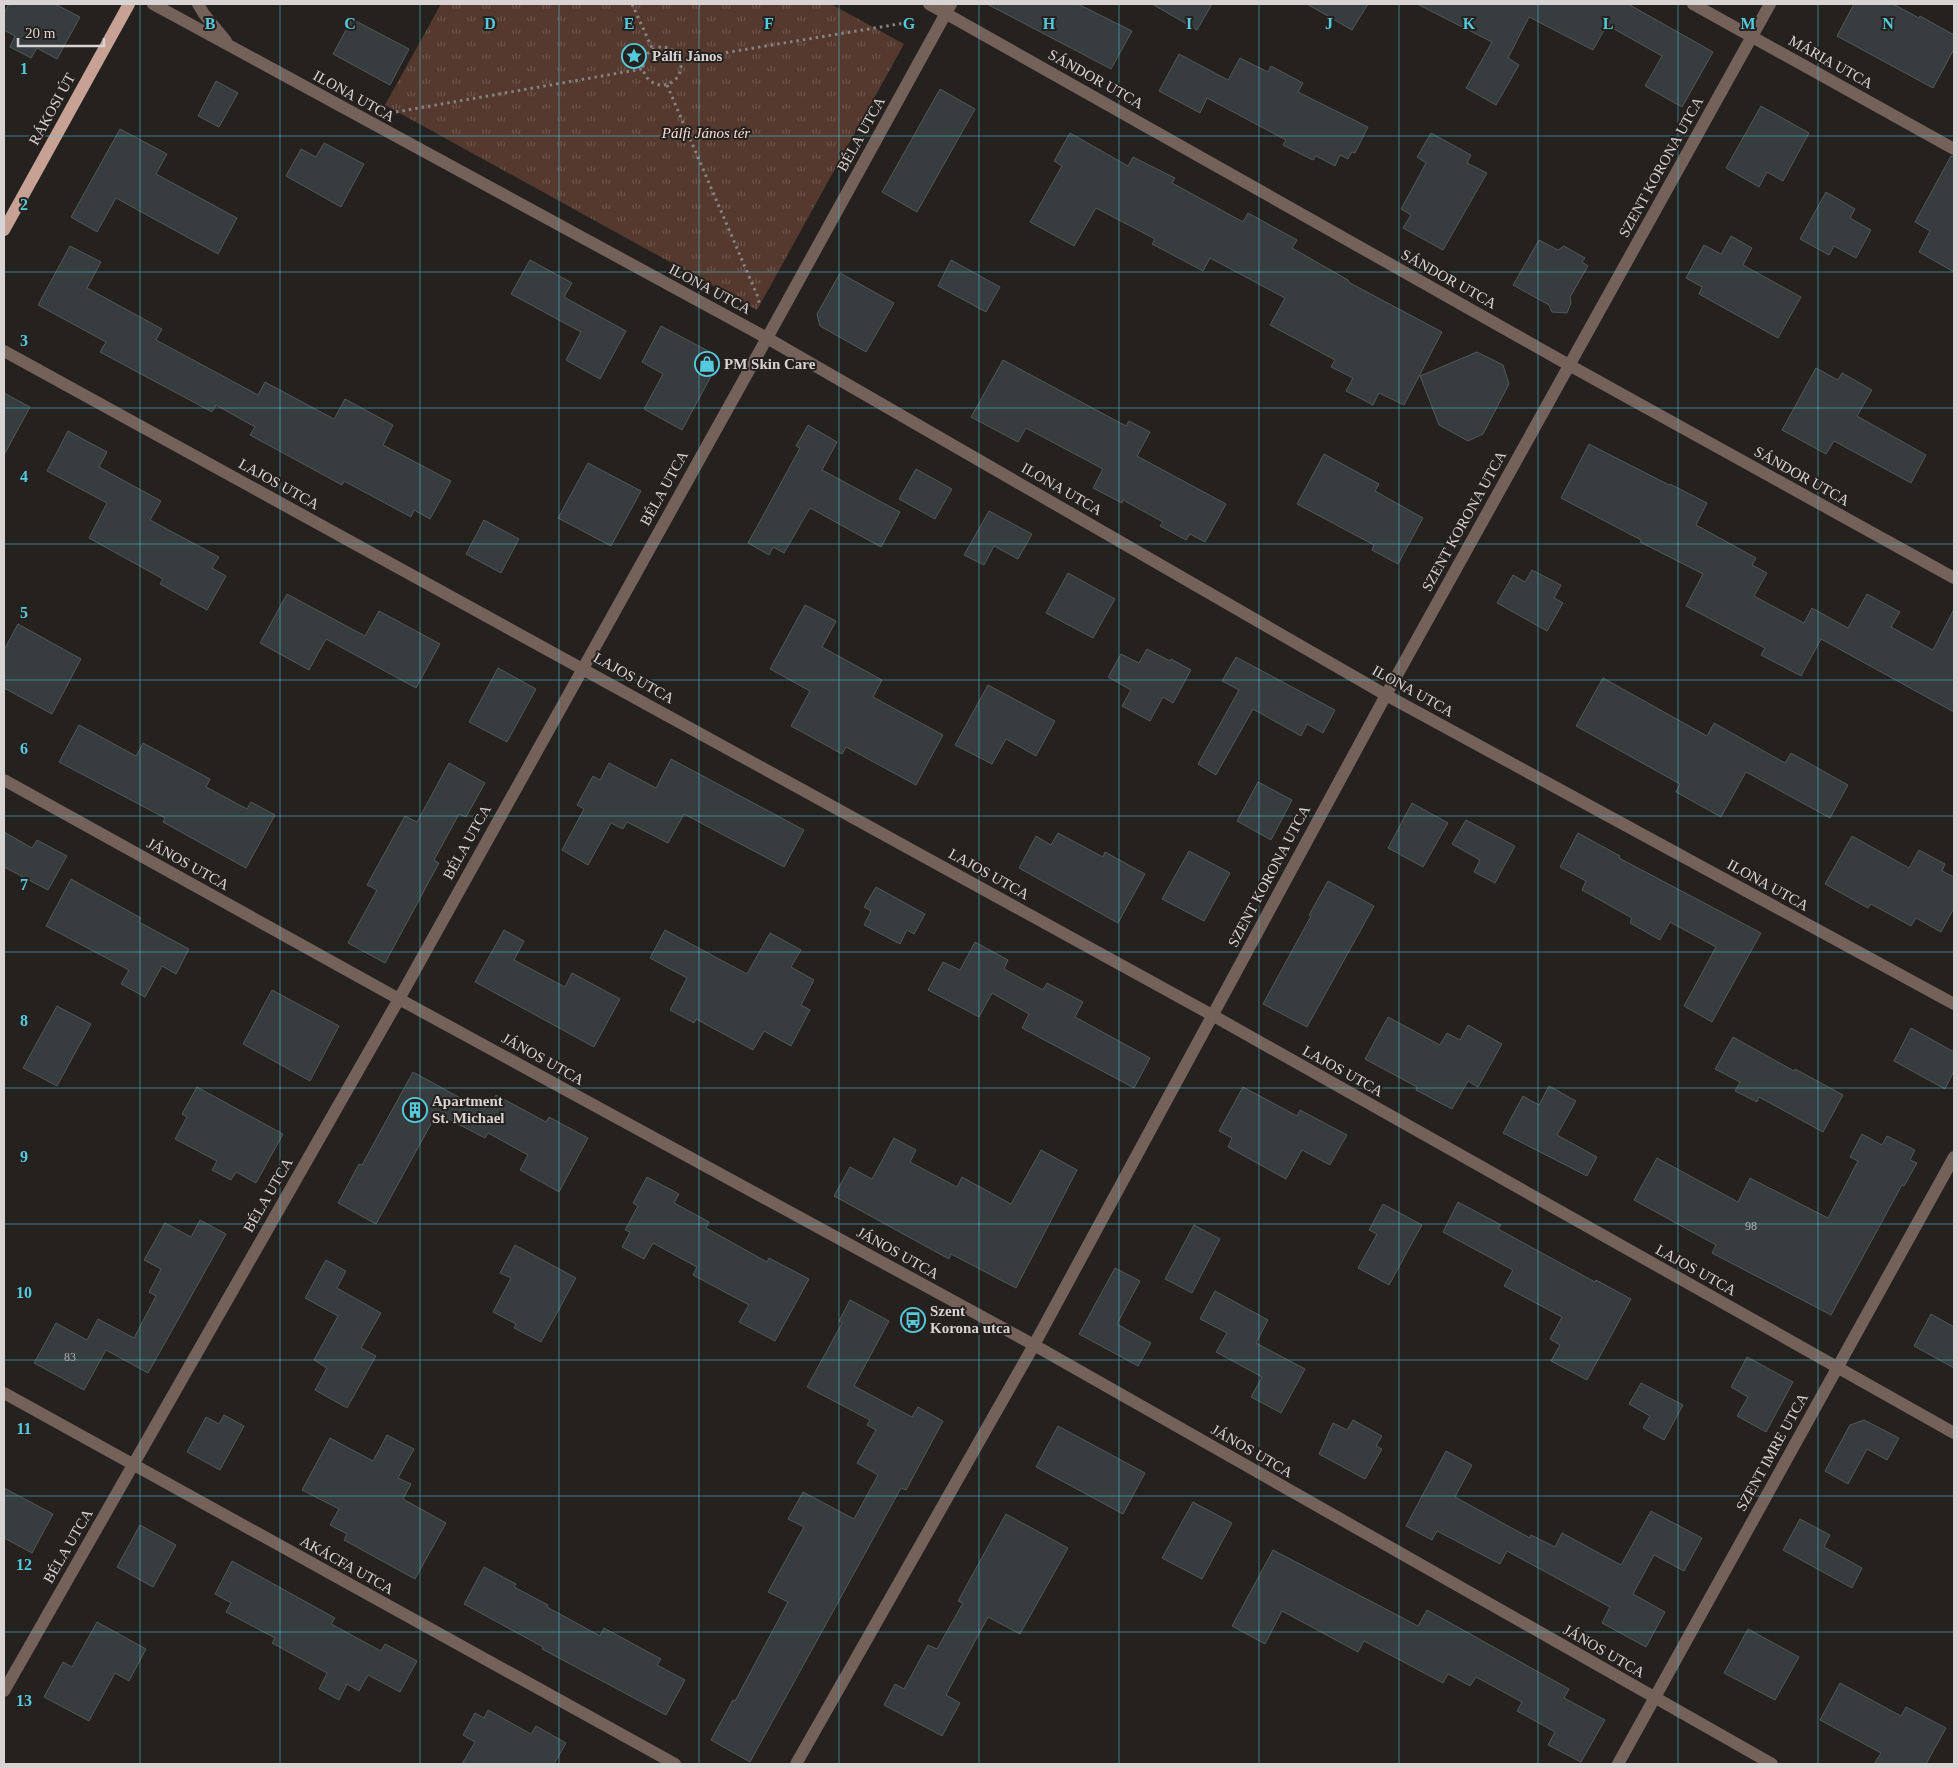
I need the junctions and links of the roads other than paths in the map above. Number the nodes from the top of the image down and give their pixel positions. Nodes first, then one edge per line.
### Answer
1 (129, 4) edge
2 (153, 4) edge
3 (198, 4) edge
4 (929, 4) edge
5 (1693, 4) edge
6 (1770, 4) edge
7 (948, 8) edge
8 (1752, 36) junction
9 (231, 47) junction
10 (1954, 149) edge
11 (4, 230) edge
12 (767, 338) junction
13 (4, 351) edge
14 (1569, 365) junction
15 (1954, 578) edge
16 (582, 668) junction
17 (1386, 695) junction
18 (4, 780) edge
19 (399, 999) junction
20 (1954, 1004) edge
21 (1212, 1015) junction
22 (1954, 1156) edge
23 (1034, 1345) junction
24 (1837, 1368) junction
25 (4, 1393) edge
26 (1954, 1433) edge
27 (133, 1465) junction
28 (4, 1691) edge
29 (1654, 1698) junction
30 (675, 1764) edge
31 (796, 1764) edge
32 (1618, 1764) edge
33 (1772, 1764) edge

1 - 11 main road, RÁKOSI ÚT
2 - 9 street, ILONA UTCA
3 - 9 street
4 - 7 street, SÁNDOR UTCA
5 - 8 street, MÁRIA UTCA
6 - 8 street, SZENT KORONA UTCA
7 - 12 street, BÉLA UTCA
7 - 14 street, SÁNDOR UTCA
8 - 10 street, MÁRIA UTCA
8 - 14 street, SZENT KORONA UTCA
9 - 12 street, ILONA UTCA
12 - 16 street, BÉLA UTCA
12 - 17 street, ILONA UTCA
13 - 16 street, LAJOS UTCA
14 - 15 street, SÁNDOR UTCA
14 - 17 street, SZENT KORONA UTCA
16 - 19 street, BÉLA UTCA
16 - 21 street, LAJOS UTCA
17 - 20 street, ILONA UTCA
17 - 21 street, SZENT KORONA UTCA
18 - 19 street, JÁNOS UTCA
19 - 23 street, JÁNOS UTCA
19 - 27 street, BÉLA UTCA
21 - 23 street, SZENT KORONA UTCA
21 - 24 street, LAJOS UTCA
22 - 24 street, SZENT IMRE UTCA
23 - 29 street, JÁNOS UTCA
23 - 31 street, SZENT KORONA UTCA
24 - 26 street, LAJOS UTCA
24 - 29 street, SZENT IMRE UTCA
25 - 27 street, AKÁCFA UTCA
27 - 28 street, BÉLA UTCA
27 - 30 street, AKÁCFA UTCA
29 - 32 street, SZENT IMRE UTCA
29 - 33 street, JÁNOS UTCA

